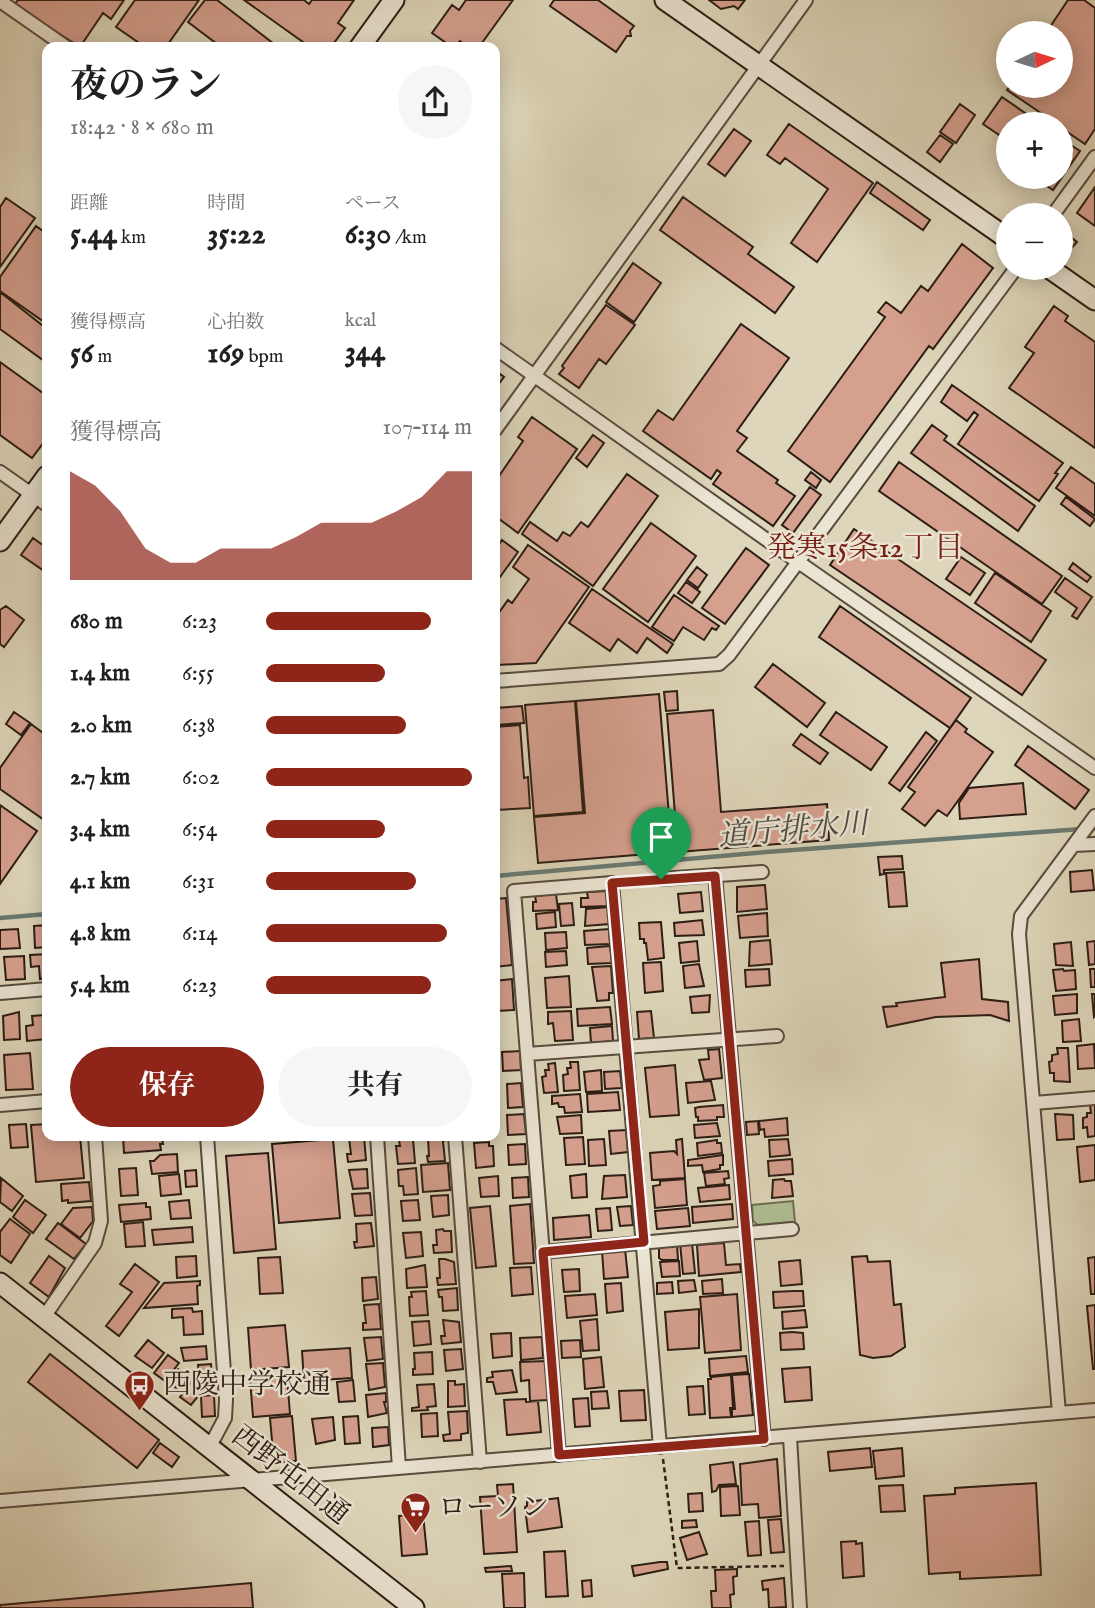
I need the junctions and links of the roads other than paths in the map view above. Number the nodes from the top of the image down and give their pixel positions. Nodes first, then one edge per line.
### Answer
1 (394, 0) edge
2 (665, 0) edge
3 (806, 0) edge
4 (0, 1) edge
5 (59, 42) edge
6 (364, 42) edge
7 (758, 65) junction
8 (1095, 157) edge
9 (1062, 203) edge
10 (996, 231) edge
11 (1007, 280) edge
12 (1066, 280) edge
13 (1095, 300) edge
14 (500, 352) edge
15 (535, 376) junction
16 (500, 423) edge
17 (0, 472) edge
18 (40, 500) edge
19 (0, 541) edge
20 (799, 563) junction
21 (500, 681) edge
22 (1095, 768) edge
23 (1095, 816) edge
24 (1077, 841) junction
25 (1095, 844) edge
26 (762, 872) dead end
27 (715, 876) junction
28 (661, 879) joint
29 (612, 883) junction
30 (42, 989) edge
31 (0, 993) edge
32 (777, 1037) dead end
33 (730, 1040) junction
34 (626, 1047) junction
35 (527, 1054) junction
36 (1095, 1098) edge
37 (42, 1101) edge
38 (1034, 1103) junction
39 (0, 1105) edge
40 (95, 1141) edge
41 (206, 1141) edge
42 (377, 1141) edge
43 (455, 1141) edge
44 (792, 1229) dead end
45 (747, 1233) junction
46 (644, 1242) junction
47 (543, 1252) junction
48 (0, 1283) edge
49 (44, 1317) junction
50 (1095, 1410) edge
51 (1059, 1413) junction
52 (790, 1437) junction
53 (764, 1439) junction
54 (660, 1447) junction
55 (209, 1448) junction
56 (559, 1455) junction
57 (480, 1462) junction
58 (399, 1468) junction
59 (250, 1480) junction
60 (0, 1501) edge
61 (414, 1608) edge
62 (800, 1608) edge

1 - 6 street
2 - 7 street
3 - 7 street
4 - 5 street
7 - 10 street
7 - 15 street
8 - 9 street
11 - 20 street
12 - 13 street
14 - 15 street
15 - 16 street
15 - 20 street
17 - 18 street
18 - 19 street
20 - 21 street
20 - 22 street
23 - 24 street
24 - 25 street
24 - 38 street
26 - 27 street
27 - 28 street
27 - 33 street
28 - 29 lane
29 - 34 street
29 - 35 street
30 - 31 street
32 - 33 street
33 - 34 street
33 - 45 street
34 - 35 street
34 - 46 street
35 - 47 street
36 - 38 street
37 - 39 street
38 - 51 street
40 - 49 street
41 - 55 street
42 - 58 street
43 - 57 street
44 - 45 street
45 - 46 street
45 - 53 street
46 - 47 street
46 - 54 street
47 - 56 street
48 - 49 street, 西野屯田通
49 - 55 street, 西野屯田通
50 - 51 street
51 - 52 street
52 - 53 street
52 - 62 street
53 - 54 street
54 - 56 street
55 - 59 street, 西野屯田通
56 - 57 street
57 - 58 street
58 - 59 street
59 - 60 street
59 - 61 street, 西野屯田通

